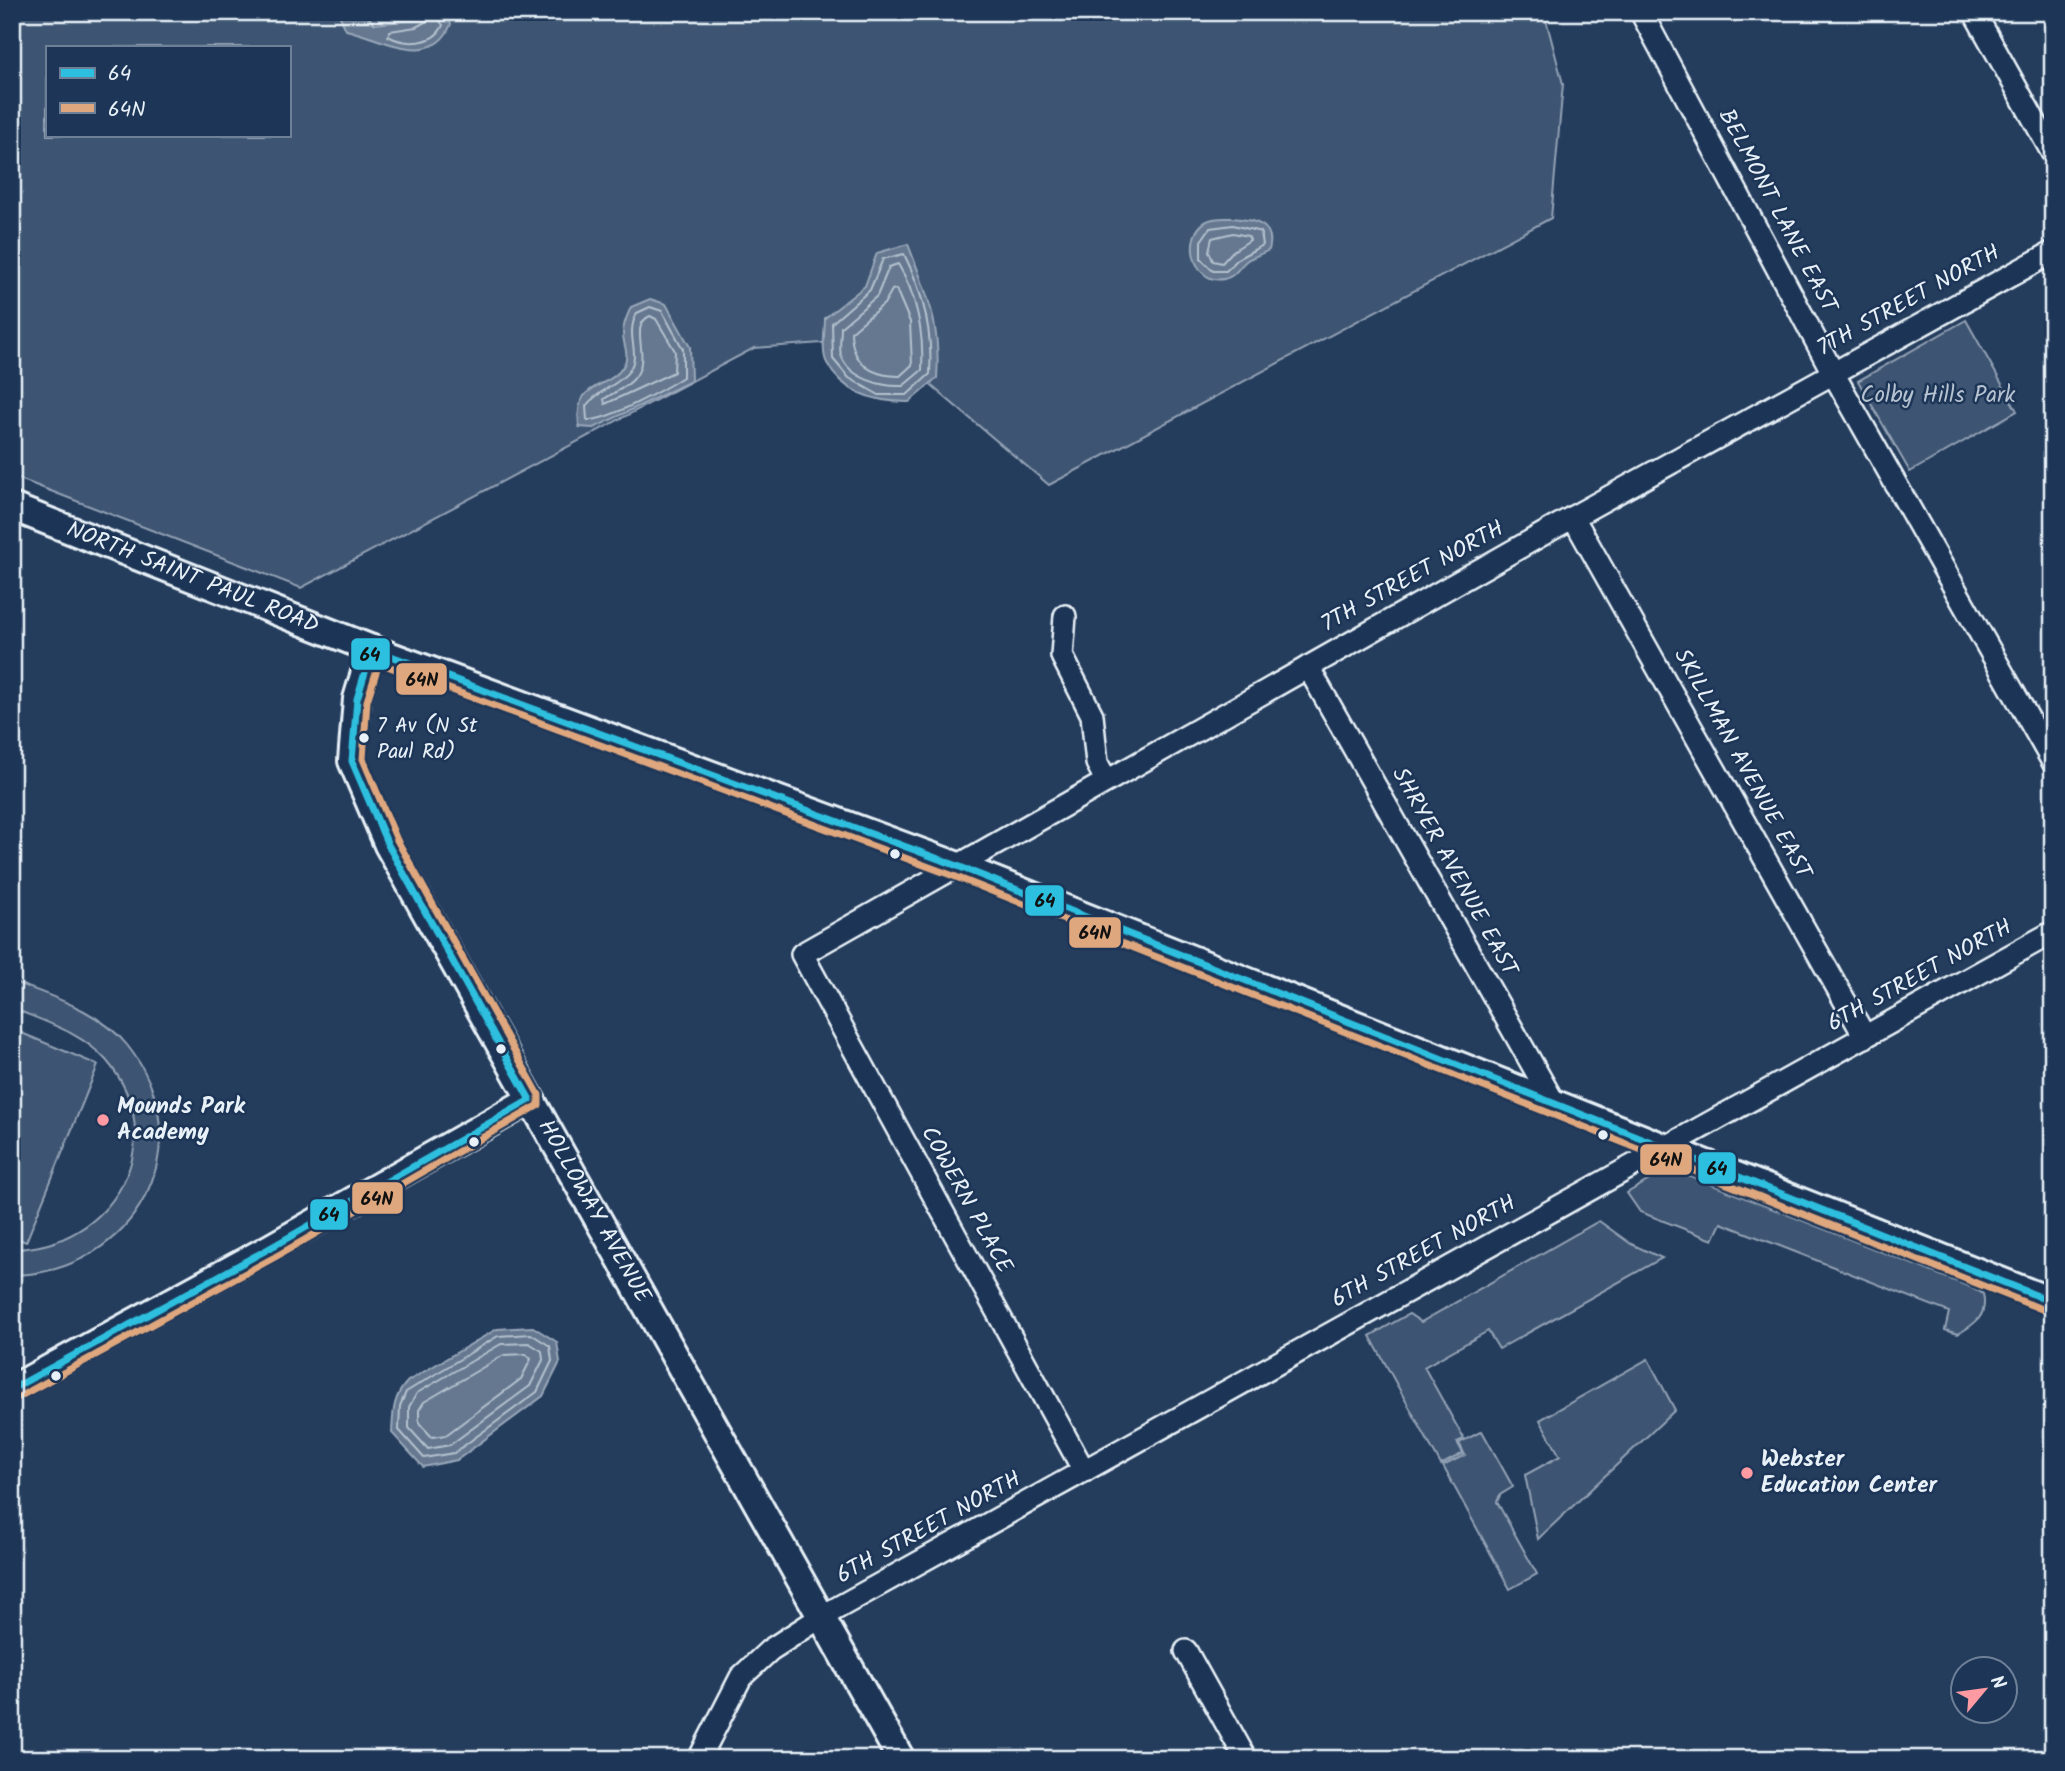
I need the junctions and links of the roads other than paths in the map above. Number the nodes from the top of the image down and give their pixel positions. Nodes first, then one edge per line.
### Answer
1 (1642, 12) edge
2 (1973, 12) edge
3 (2053, 154) edge
4 (2053, 252) edge
5 (1833, 373) junction
6 (12, 507) edge
7 (1573, 517) junction
8 (1065, 617) dead end
9 (372, 649) junction
10 (1308, 667) junction
11 (2053, 762) edge
12 (1107, 780) junction
13 (955, 864) junction
14 (2053, 932) edge
15 (802, 954) joint
16 (1865, 1037) junction
17 (530, 1100) junction
18 (1554, 1103) junction
19 (1665, 1148) junction
20 (2053, 1302) edge
21 (12, 1389) edge
22 (1084, 1471) junction
23 (821, 1617) junction
24 (1186, 1651) dead end
25 (699, 1759) edge
26 (901, 1759) edge
27 (1247, 1759) edge

1 - 5 street, BELMONT LANE EAST
2 - 3 street
4 - 5 street, 7TH STREET NORTH
5 - 7 street, 7TH STREET NORTH
5 - 11 street, BELMONT LANE EAST
6 - 9 street, NORTH SAINT PAUL ROAD
7 - 10 street, 7TH STREET NORTH
7 - 16 street, SKILLMAN AVENUE EAST
8 - 12 street
9 - 13 street, NORTH SAINT PAUL ROAD
9 - 17 street, HOLLOWAY AVENUE
10 - 12 street, 7TH STREET NORTH
10 - 18 street, SHRYER AVENUE EAST
12 - 13 street, 7TH STREET NORTH
13 - 15 street, 7TH STREET NORTH
13 - 18 street, NORTH SAINT PAUL ROAD
14 - 16 street, 6TH STREET NORTH
15 - 22 street, COWERN PLACE
16 - 19 street, 6TH STREET NORTH
17 - 21 street
17 - 23 street, HOLLOWAY AVENUE
18 - 19 street, NORTH SAINT PAUL ROAD
19 - 20 street, NORTH SAINT PAUL ROAD
19 - 22 street, 6TH STREET NORTH
22 - 23 street, 6TH STREET NORTH
23 - 25 street, 6TH STREET NORTH
23 - 26 street, HOLLOWAY AVENUE
24 - 27 street

